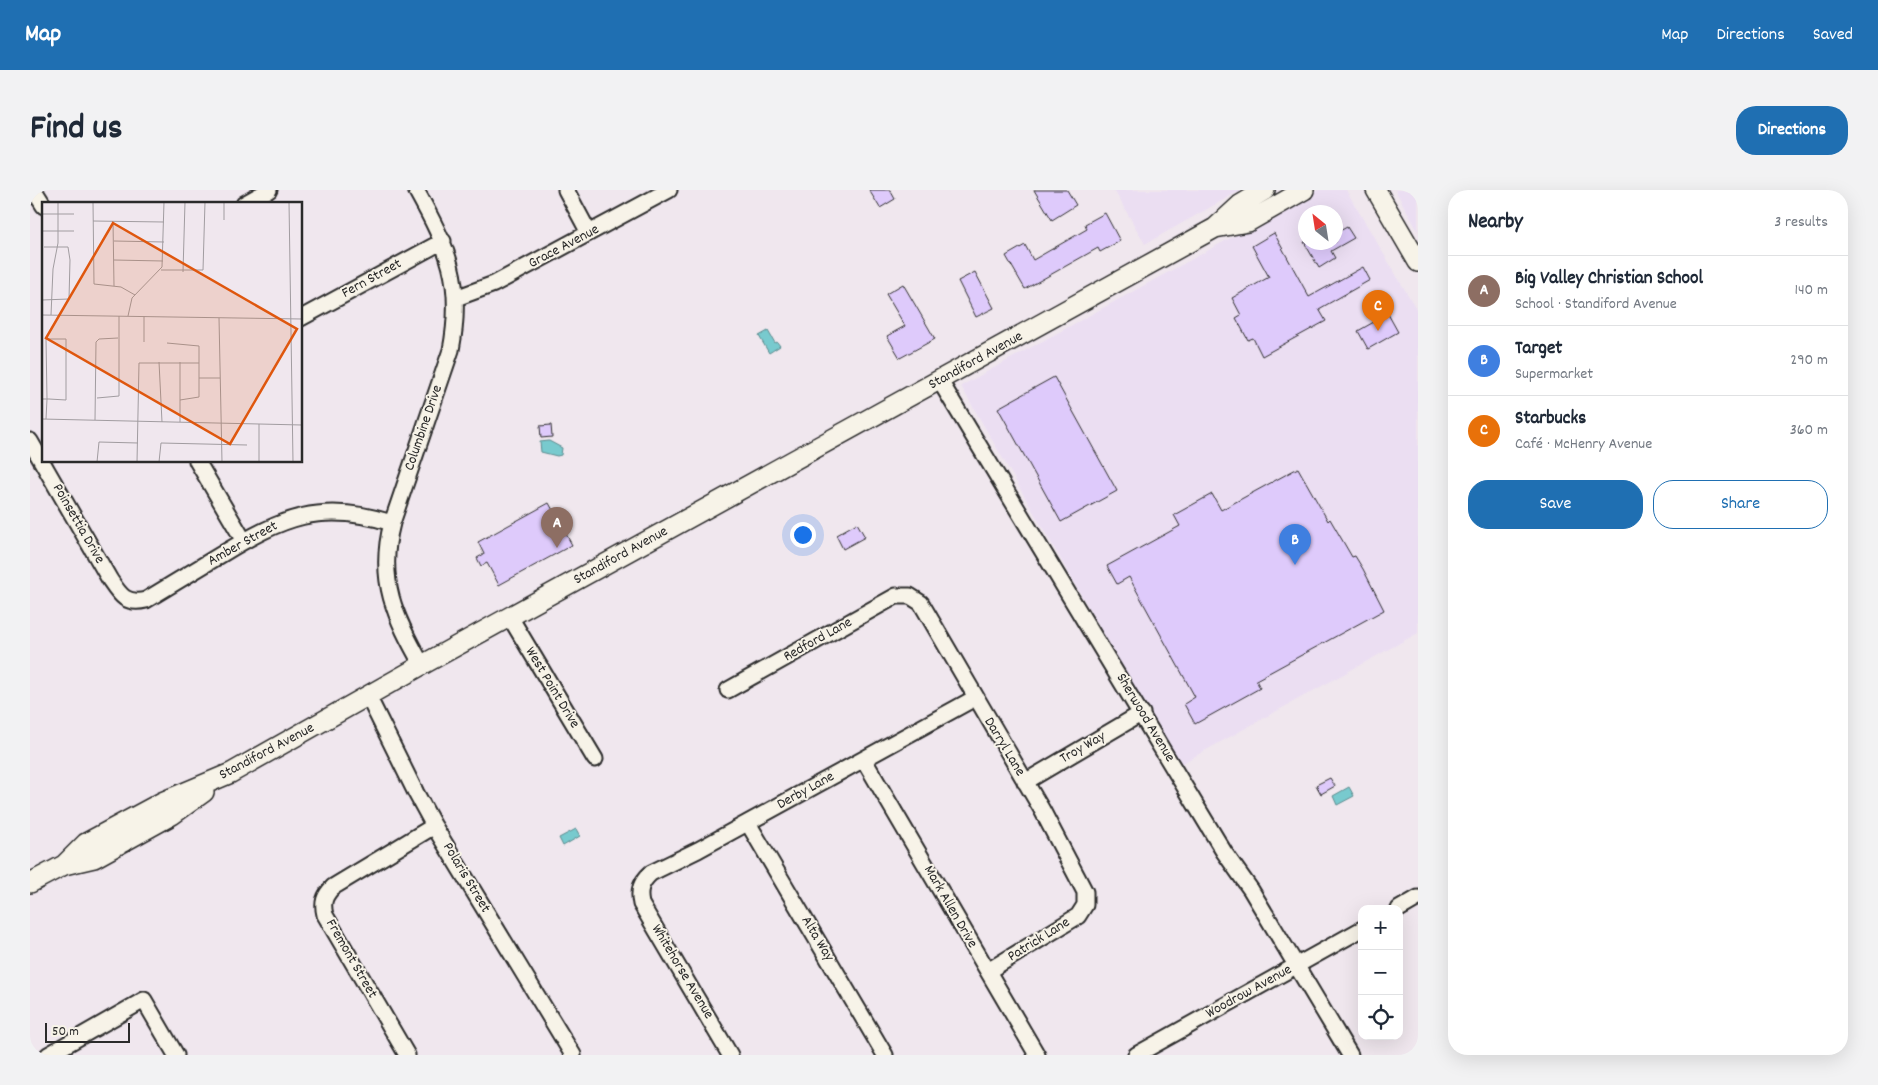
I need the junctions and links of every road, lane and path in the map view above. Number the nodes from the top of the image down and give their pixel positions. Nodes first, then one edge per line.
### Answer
1 (34, 190) edge
2 (269, 190) edge
3 (416, 190) edge
4 (566, 190) edge
5 (669, 190) edge
6 (1265, 190) edge
7 (1304, 190) edge
8 (1376, 190) edge
9 (248, 202) edge
10 (42, 203) edge
11 (1214, 228) junction
12 (589, 233) junction
13 (443, 241) junction
14 (1418, 262) edge
15 (456, 298) junction
16 (302, 317) edge
17 (940, 381) junction
18 (30, 441) edge
19 (42, 462) edge
20 (42, 462) edge
21 (198, 462) edge
22 (392, 523) junction
23 (244, 541) junction
24 (910, 596) joint
25 (131, 601) joint
26 (510, 617) junction
27 (422, 666) junction
28 (728, 690) dead end
29 (368, 696) junction
30 (975, 698) junction
31 (1142, 713) junction
32 (594, 759) dead end
33 (864, 760) junction
34 (1025, 782) junction
35 (748, 822) junction
36 (434, 826) junction
37 (30, 883) edge
38 (640, 888) joint
39 (1418, 898) edge
40 (1085, 905) joint
41 (1403, 907) edge
42 (1358, 931) edge
43 (1297, 966) junction
44 (988, 972) junction
45 (48, 1055) edge
46 (176, 1055) edge
47 (407, 1055) edge
48 (573, 1055) edge
49 (730, 1055) edge
50 (885, 1055) edge
51 (1037, 1055) edge
52 (1136, 1055) edge
53 (1350, 1055) edge

1 - 10 street
2 - 9 street
3 - 13 street, Columbine Drive
4 - 12 street
5 - 12 street, Grace Avenue
6 - 11 main road, Standiford Avenue
7 - 11 main road, Standiford Avenue
8 - 14 main road
11 - 17 main road, Standiford Avenue
12 - 15 street, Grace Avenue
13 - 15 street, Columbine Drive
13 - 16 street, Fern Street
15 - 22 street, Columbine Drive
17 - 26 main road, Standiford Avenue
17 - 31 street, Sherwood Avenue
18 - 20 street, Poinsettia Drive
19 - 25 street, Poinsettia Drive
21 - 23 street
22 - 23 street, Amber Street
22 - 27 street, Columbine Drive
23 - 25 street, Amber Street
24 - 28 street, Redford Lane
24 - 30 street, Darryl Lane
26 - 27 main road, Standiford Avenue
26 - 32 street, West Point Drive
27 - 29 main road, Standiford Avenue
29 - 36 street, Polaris Street
29 - 37 main road, Standiford Avenue
30 - 33 street, Derby Lane
30 - 34 street, Darryl Lane
31 - 34 street, Troy Way
31 - 43 street, Sherwood Avenue
33 - 35 street, Derby Lane
33 - 44 street, Mark Allen Drive
34 - 40 street, Darryl Lane
35 - 38 street, Derby Lane
35 - 50 street, Alta Way
36 - 47 street, Fremont Street
36 - 48 street, Polaris Street
38 - 49 street, Whitehorse Avenue
39 - 41 street
40 - 44 street, Patrick Lane
42 - 43 street, Woodrow Avenue
43 - 52 street, Woodrow Avenue
43 - 53 street, Sherwood Avenue
44 - 51 street, Mark Allen Drive
45 - 46 street

